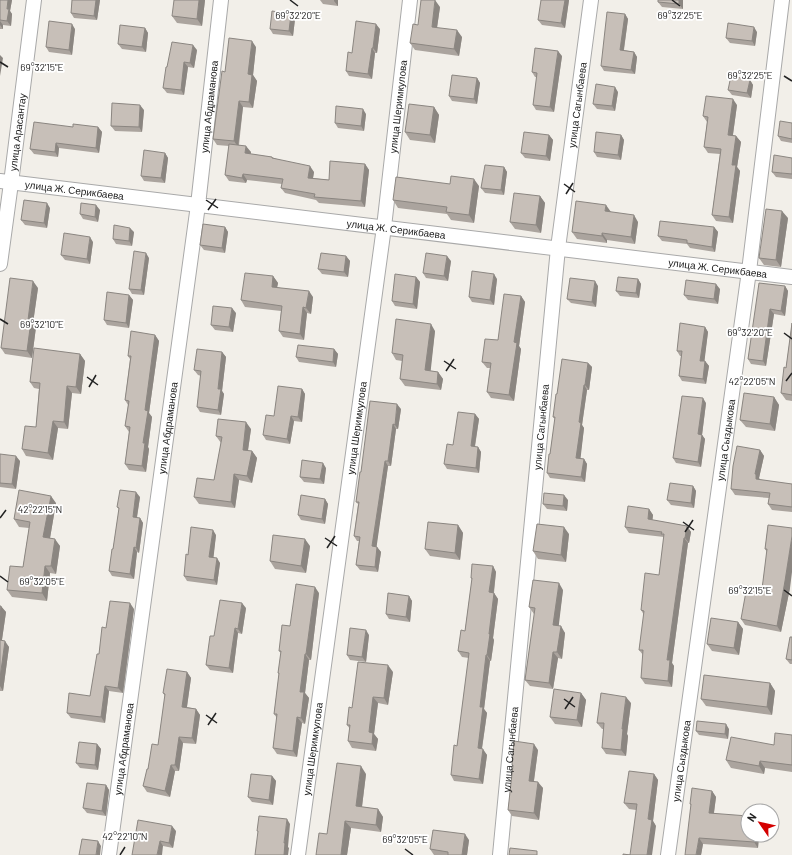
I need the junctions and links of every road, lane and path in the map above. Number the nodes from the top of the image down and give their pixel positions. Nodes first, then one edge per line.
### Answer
1 (34, 0) edge
2 (221, 0) edge
3 (410, 0) edge
4 (591, 0) edge
5 (782, 0) edge
6 (6, 182) edge
7 (198, 205) junction
8 (384, 227) junction
9 (558, 248) junction
10 (0, 264) edge
11 (749, 271) junction
12 (792, 277) edge
13 (110, 855) edge
14 (298, 855) edge
15 (500, 855) edge
16 (668, 855) edge

1 - 6 street, улица Арасантау
2 - 7 street, улица Абдраманова
3 - 8 street, улица Шеримкулова
4 - 9 street, улица Сагынбаева
5 - 11 street, улица Сыздыкова
6 - 7 street, улица Ж. Серикбаева
6 - 10 street, улица Арасантау
7 - 8 street, улица Ж. Серикбаева
7 - 13 street, улица Абдраманова
8 - 9 street, улица Ж. Серикбаева
8 - 14 street, улица Шеримкулова
9 - 11 street, улица Ж. Серикбаева
9 - 15 street, улица Сагынбаева
11 - 12 street, улица Ж. Серикбаева
11 - 16 street, улица Сыздыкова

